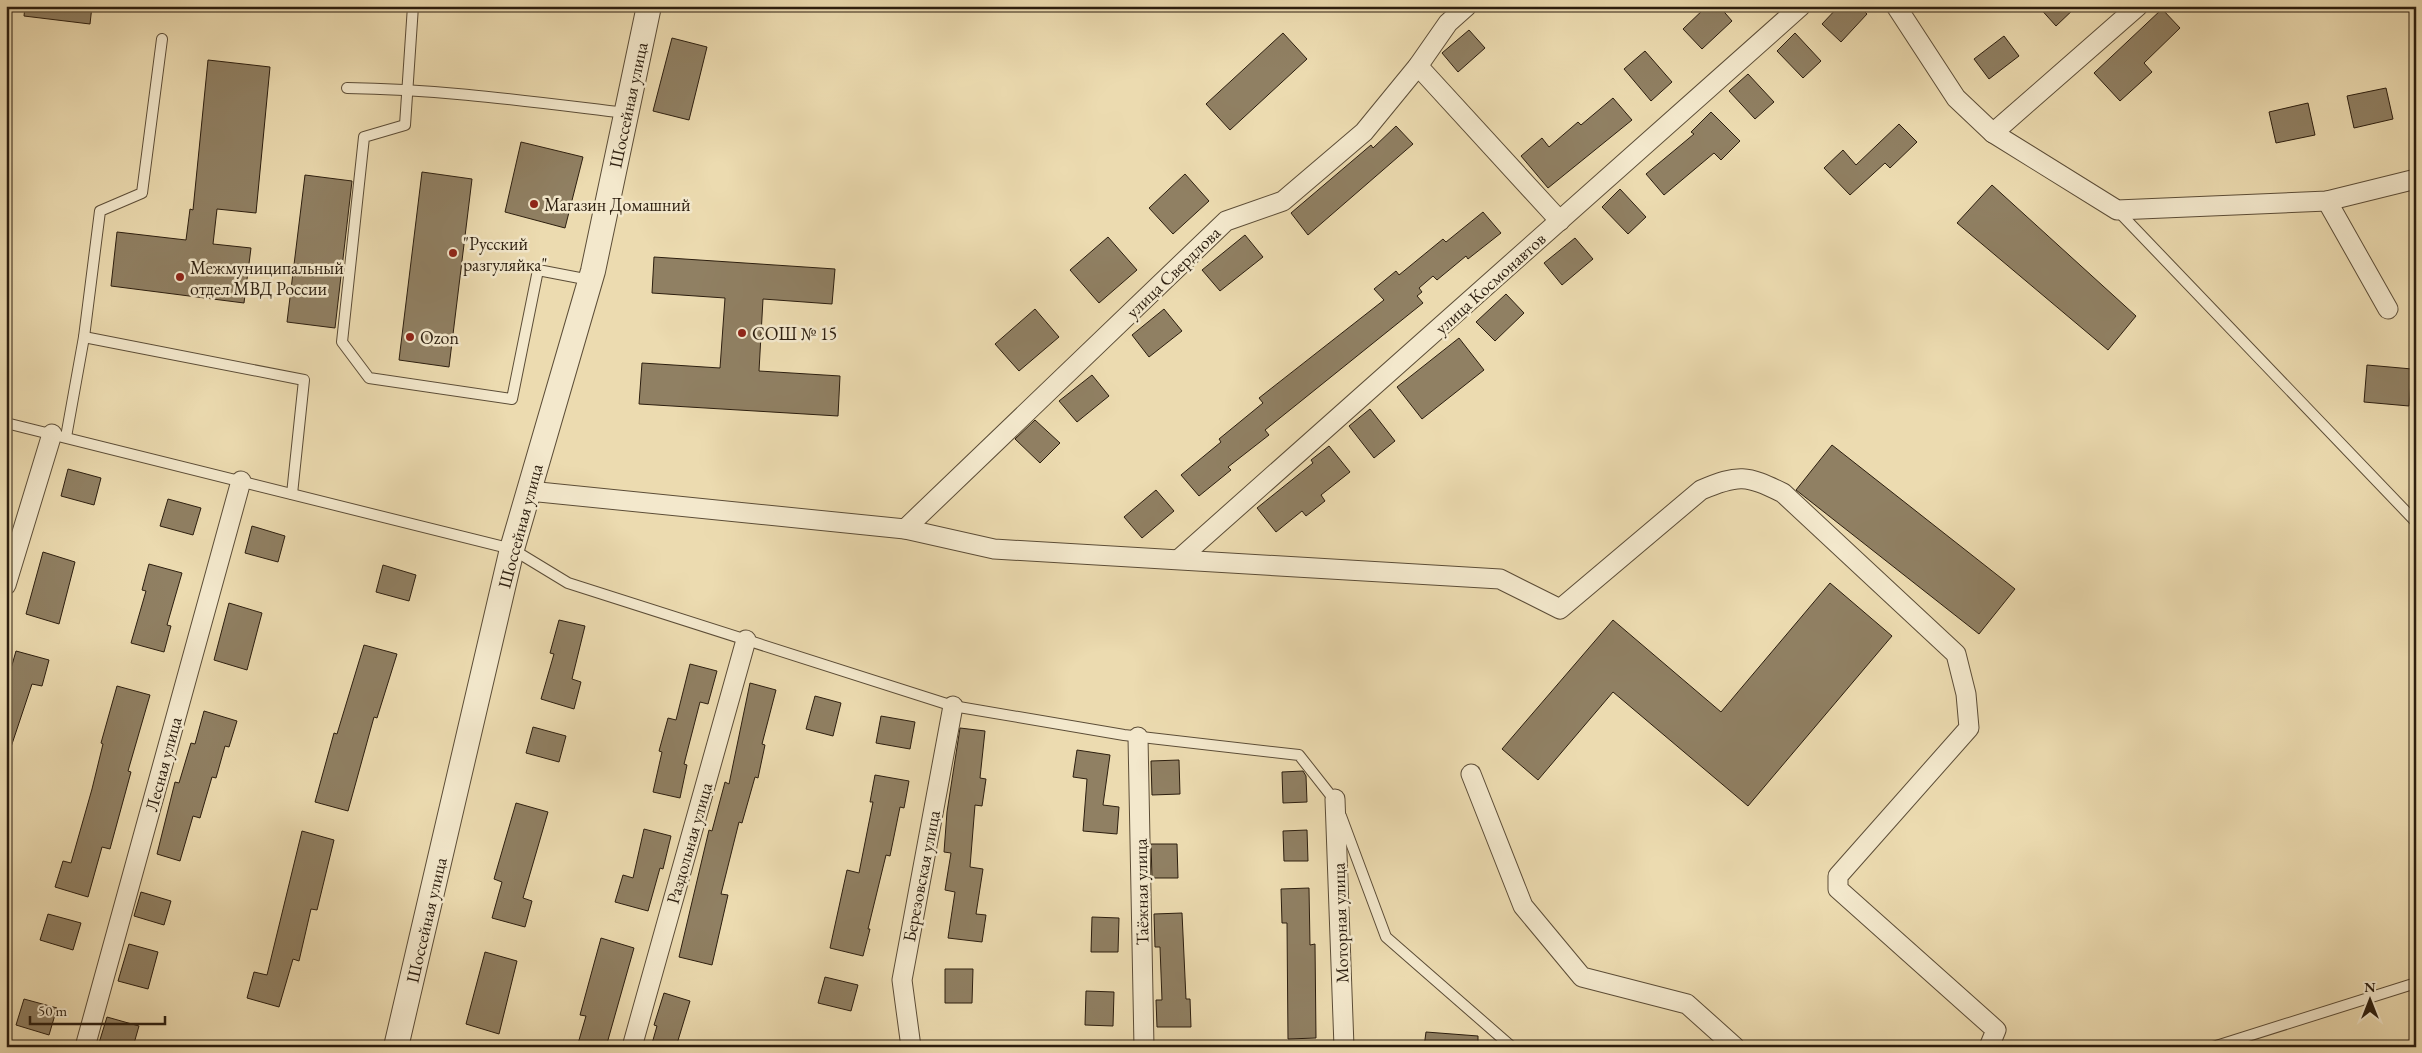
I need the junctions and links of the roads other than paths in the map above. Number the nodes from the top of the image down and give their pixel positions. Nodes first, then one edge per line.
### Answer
1 (412, 6) edge
2 (649, 6) edge
3 (1801, 6) edge
4 (1896, 6) edge
5 (2138, 6) edge
6 (1456, 10) edge
7 (162, 39) dead end
8 (1418, 66) junction
9 (348, 88) dead end
10 (408, 88) junction
11 (626, 113) junction
12 (1993, 133) junction
13 (2416, 179) edge
14 (2327, 202) junction
15 (2117, 210) junction
16 (1560, 221) junction
17 (590, 280) junction
18 (2388, 309) dead end
19 (84, 337) junction
20 (6, 423) edge
21 (59, 436) junction
22 (241, 481) junction
23 (529, 491) junction
24 (292, 494) junction
25 (2416, 522) edge
26 (905, 529) junction
27 (512, 549) junction
28 (1179, 560) junction
29 (6, 585) edge
30 (746, 640) junction
31 (953, 706) junction
32 (1138, 736) junction
33 (1471, 774) dead end
34 (1335, 799) junction
35 (2416, 984) edge
36 (85, 1047) edge
37 (396, 1047) edge
38 (632, 1047) edge
39 (911, 1047) edge
40 (1144, 1047) edge
41 (1344, 1047) edge
42 (1512, 1047) edge
43 (1736, 1047) edge
44 (1989, 1047) edge
45 (2213, 1047) edge

1 - 10 lane
2 - 11 street, Шоссейная улица
3 - 16 street, улица Космонавтов
4 - 12 street
5 - 12 street
6 - 8 street, улица Свердлова
7 - 19 lane
8 - 16 street
8 - 26 street, улица Свердлова
9 - 10 lane
10 - 11 lane
10 - 17 lane
11 - 17 street, Шоссейная улица
12 - 15 street
13 - 14 street
14 - 15 street
14 - 18 street
15 - 25 lane
16 - 28 street, улица Космонавтов
17 - 23 street, Шоссейная улица
19 - 21 lane
19 - 24 lane
20 - 21 lane
21 - 22 lane
21 - 29 street
22 - 24 lane
22 - 36 street, Лесная улица
23 - 26 street
23 - 27 street, Шоссейная улица
24 - 27 lane
26 - 28 street
27 - 30 lane
27 - 37 street, Шоссейная улица
28 - 44 street
30 - 31 lane
30 - 38 street, Раздольная улица
31 - 32 lane
31 - 39 street, Березовская улица
32 - 34 lane
32 - 40 street, Таёжная улица
33 - 43 street
34 - 41 street, Моторная улица
34 - 42 lane
35 - 45 lane

